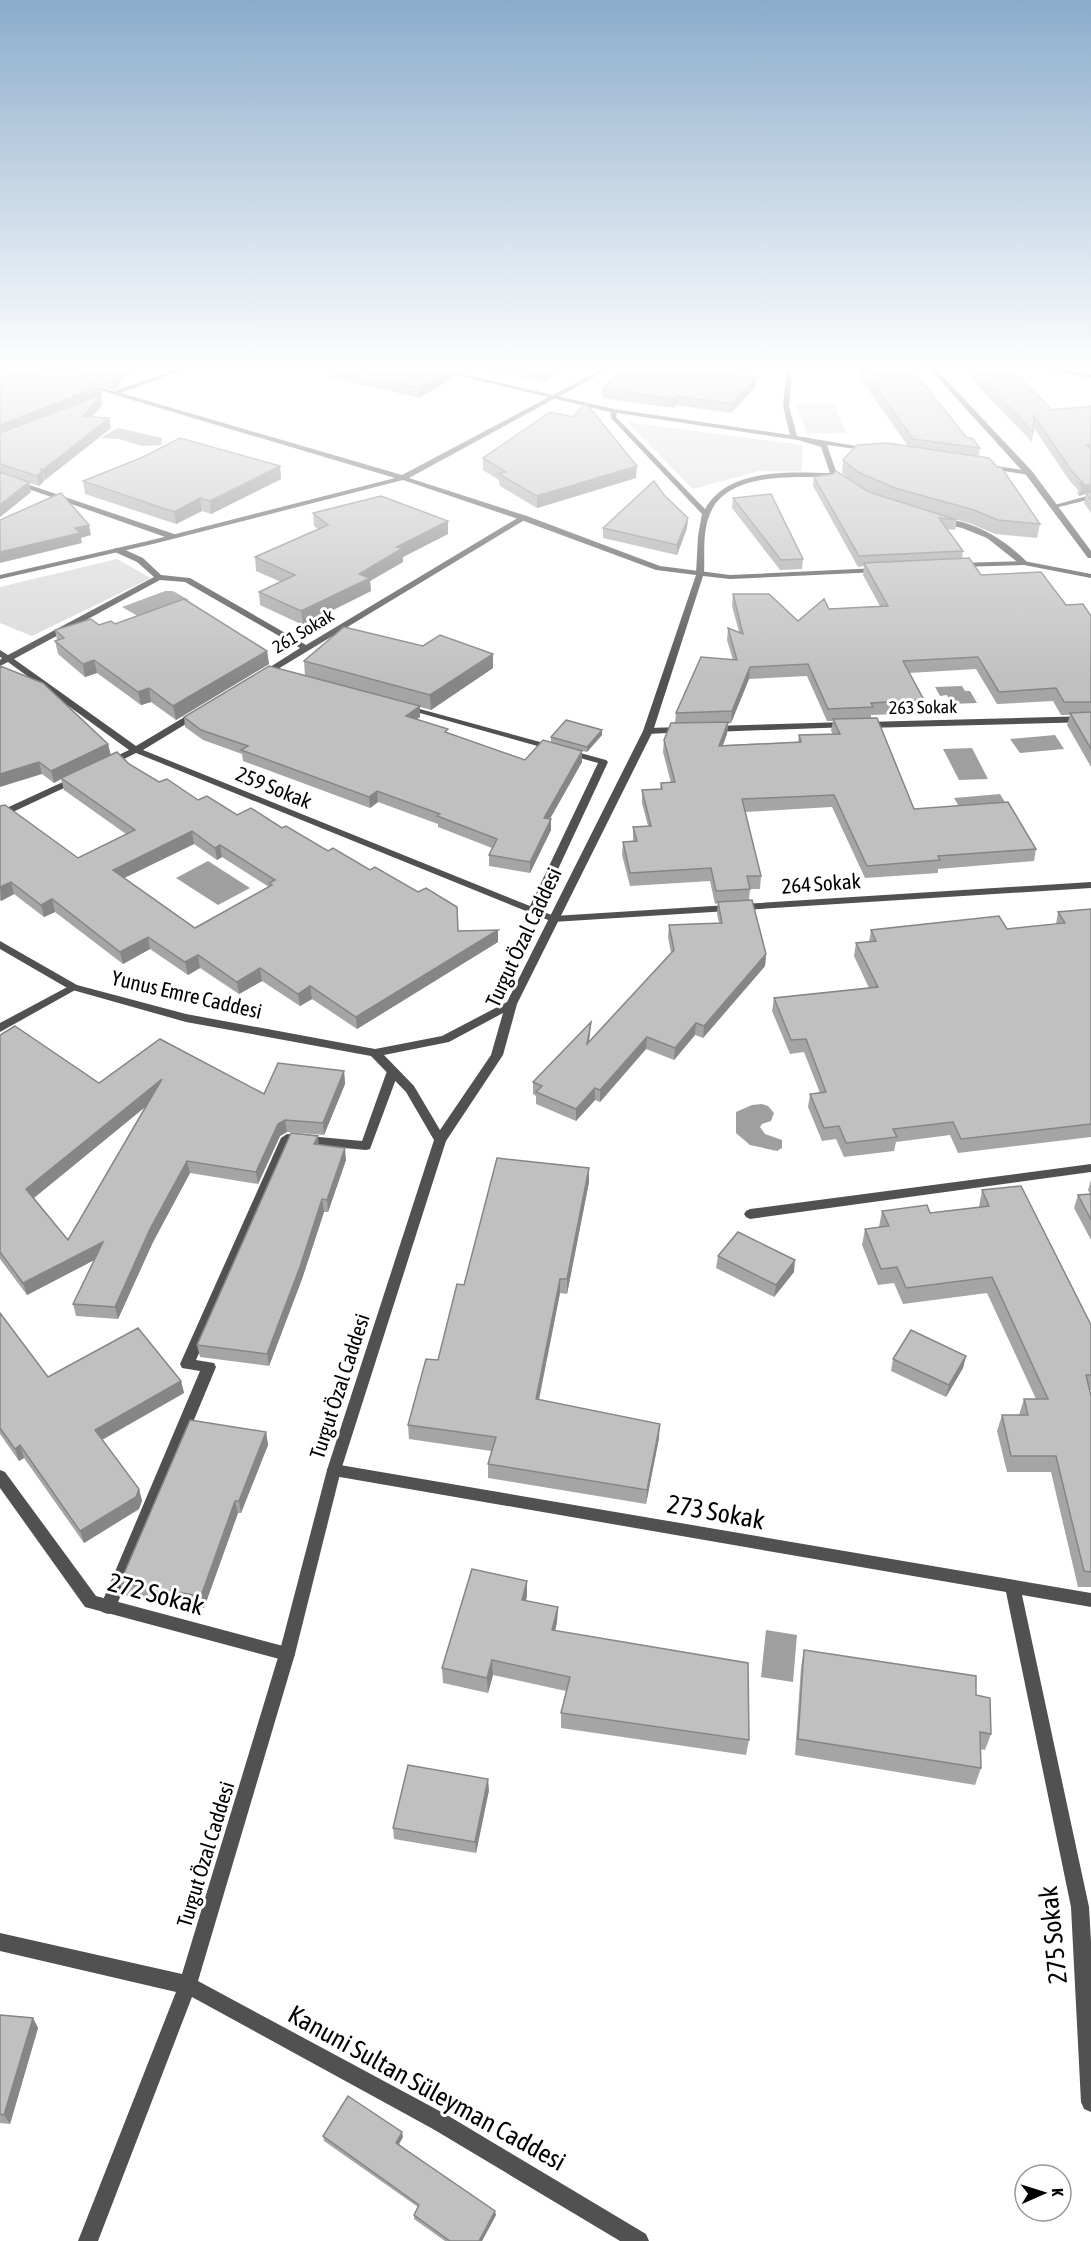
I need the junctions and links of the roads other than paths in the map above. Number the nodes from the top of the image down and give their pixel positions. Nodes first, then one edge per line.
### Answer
1 (385, 473) edge
2 (413, 473) edge
3 (665, 473) edge
4 (1029, 473) edge
5 (834, 475) joint
6 (0, 477) edge
7 (403, 478) junction
8 (850, 485) edge
9 (1091, 497) edge
10 (1055, 506) junction
11 (706, 514) junction
12 (524, 518) junction
13 (932, 519) edge
14 (174, 537) junction
15 (118, 550) junction
16 (1091, 556) edge
17 (1024, 563) junction
18 (954, 566) edge
19 (884, 569) edge
20 (700, 574) junction
21 (1091, 576) edge
22 (0, 577) edge
23 (159, 577) junction
24 (306, 648) junction
25 (0, 653) edge
26 (5, 661) edge
27 (269, 671) junction
28 (280, 674) edge
29 (248, 683) edge
30 (396, 705) edge
31 (208, 708) edge
32 (1091, 719) edge
33 (648, 730) junction
34 (136, 750) junction
35 (94, 770) edge
36 (84, 775) edge
37 (0, 815) edge
38 (1091, 885) edge
39 (533, 911) junction
40 (553, 919) junction
41 (0, 944) edge
42 (73, 987) junction
43 (511, 1004) junction
44 (0, 1028) edge
45 (375, 1053) junction
46 (393, 1071) junction
47 (440, 1140) junction
48 (1091, 1168) edge
49 (750, 1214) dead end
50 (334, 1470) junction
51 (0, 1476) edge
52 (1013, 1588) junction
53 (1091, 1600) edge
54 (108, 1607) junction
55 (287, 1654) junction
56 (0, 1942) edge
57 (188, 1985) junction
58 (1091, 2102) edge
59 (88, 2241) edge
60 (639, 2241) edge

1 - 7 street
2 - 7 street
3 - 11 street
4 - 10 street
5 - 8 street
5 - 11 street
6 - 14 street
7 - 12 street
7 - 14 street
9 - 10 street
10 - 16 street
11 - 20 street, Turgut Özal Caddesi
12 - 20 street
12 - 24 street, 261 Sokak
13 - 17 street
14 - 15 street
15 - 22 street
15 - 23 street
17 - 18 street
17 - 21 street
19 - 20 street
20 - 33 street, Turgut Özal Caddesi
23 - 24 street
23 - 26 street
24 - 27 street, 261 Sokak
25 - 26 street, 259 Sokak
26 - 34 street, 259 Sokak
27 - 28 street
27 - 29 street, 261 Sokak
30 - 39 street
31 - 34 street
32 - 33 street, 263 Sokak
33 - 40 street, Turgut Özal Caddesi
34 - 35 street
34 - 39 street, 259 Sokak
36 - 37 street
38 - 40 street, 264 Sokak
39 - 40 street, 259 Sokak
40 - 43 street, Turgut Özal Caddesi
41 - 42 street, Yunus Emre Caddesi
42 - 44 street
42 - 45 street, Yunus Emre Caddesi
43 - 45 street
43 - 47 street, Turgut Özal Caddesi
45 - 46 street
46 - 47 street
46 - 54 street
47 - 50 street, Turgut Özal Caddesi
48 - 49 street
50 - 52 street, 273 Sokak
50 - 55 street, Turgut Özal Caddesi
51 - 54 street, 272 Sokak
52 - 53 street, 273 Sokak
52 - 58 street, 275 Sokak
54 - 55 street, 272 Sokak
55 - 57 street, Turgut Özal Caddesi
56 - 57 street, Kanuni Sultan Süleyman Caddesi
57 - 59 street, Turgut Özal Caddesi
57 - 60 street, Kanuni Sultan Süleyman Caddesi

